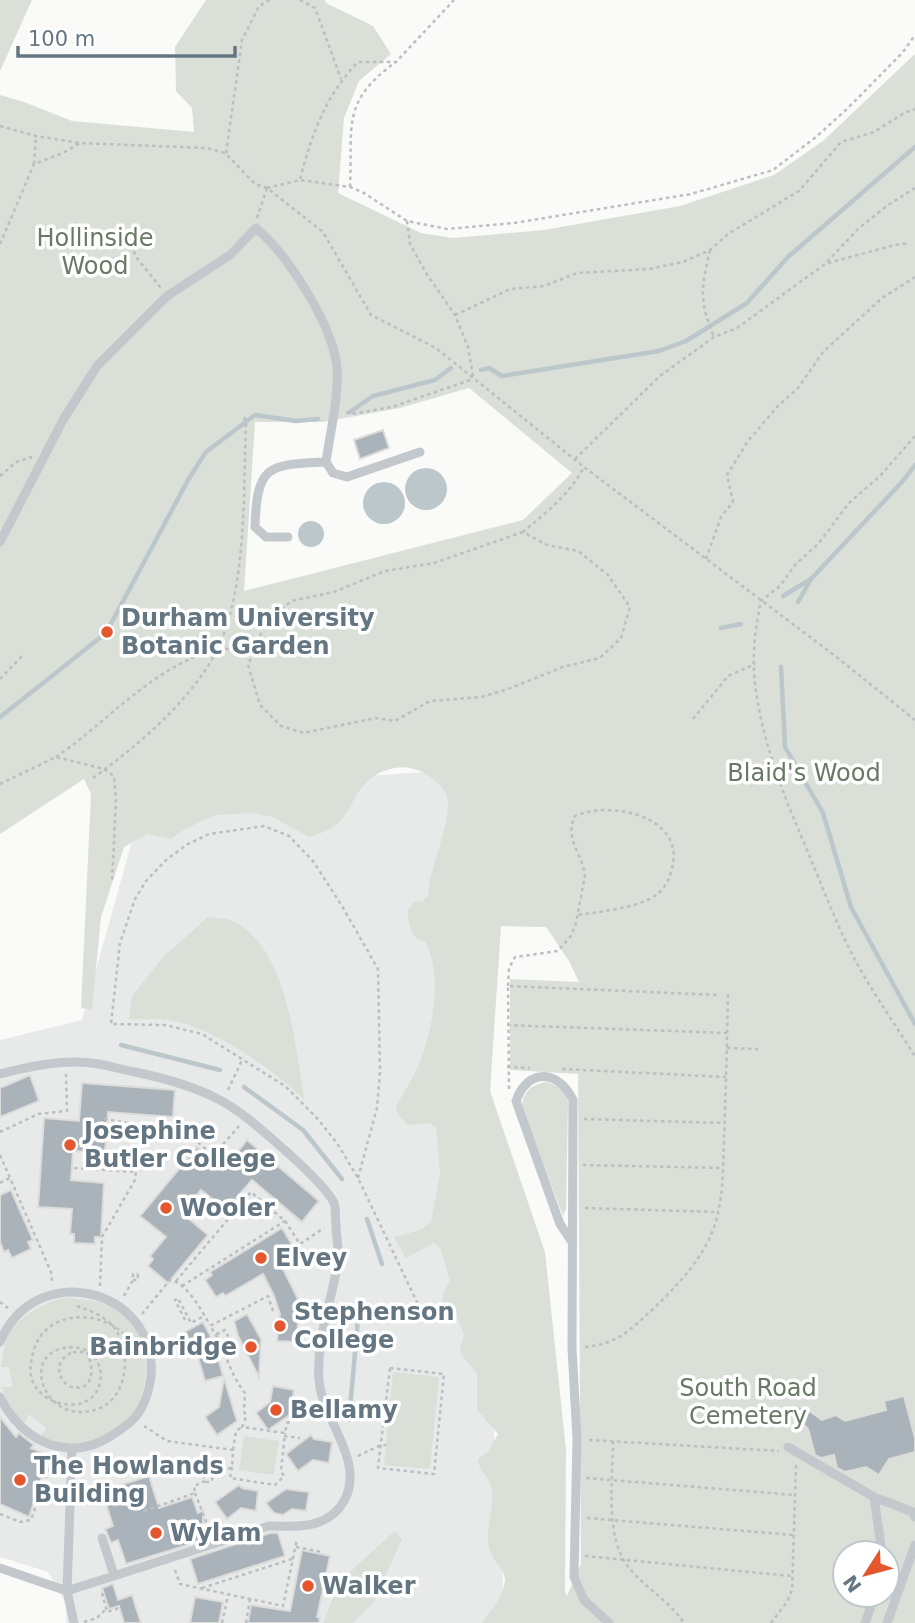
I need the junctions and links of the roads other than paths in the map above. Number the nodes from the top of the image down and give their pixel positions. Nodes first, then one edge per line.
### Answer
1 (420, 452) dead end
2 (326, 462) junction
3 (288, 537) dead end
4 (0, 542) edge
5 (0, 1074) edge
6 (572, 1242) junction
7 (0, 1342) edge
8 (0, 1397) edge
9 (72, 1448) junction
10 (792, 1450) road end
11 (874, 1497) junction
12 (915, 1517) edge
13 (102, 1538) dead end
14 (880, 1539) edge
15 (915, 1545) edge
16 (0, 1568) edge
17 (114, 1575) junction
18 (67, 1591) junction
19 (74, 1623) edge
20 (609, 1623) edge
21 (887, 1623) edge

1 - 2 lane
2 - 3 lane
2 - 4 lane
5 - 17 lane
6 - 6 lane
6 - 20 lane
7 - 9 lane
8 - 9 lane
9 - 18 lane
10 - 11 lane
11 - 12 lane
11 - 14 lane
13 - 17 lane
15 - 21 lane
16 - 18 lane
17 - 18 lane
18 - 19 lane

